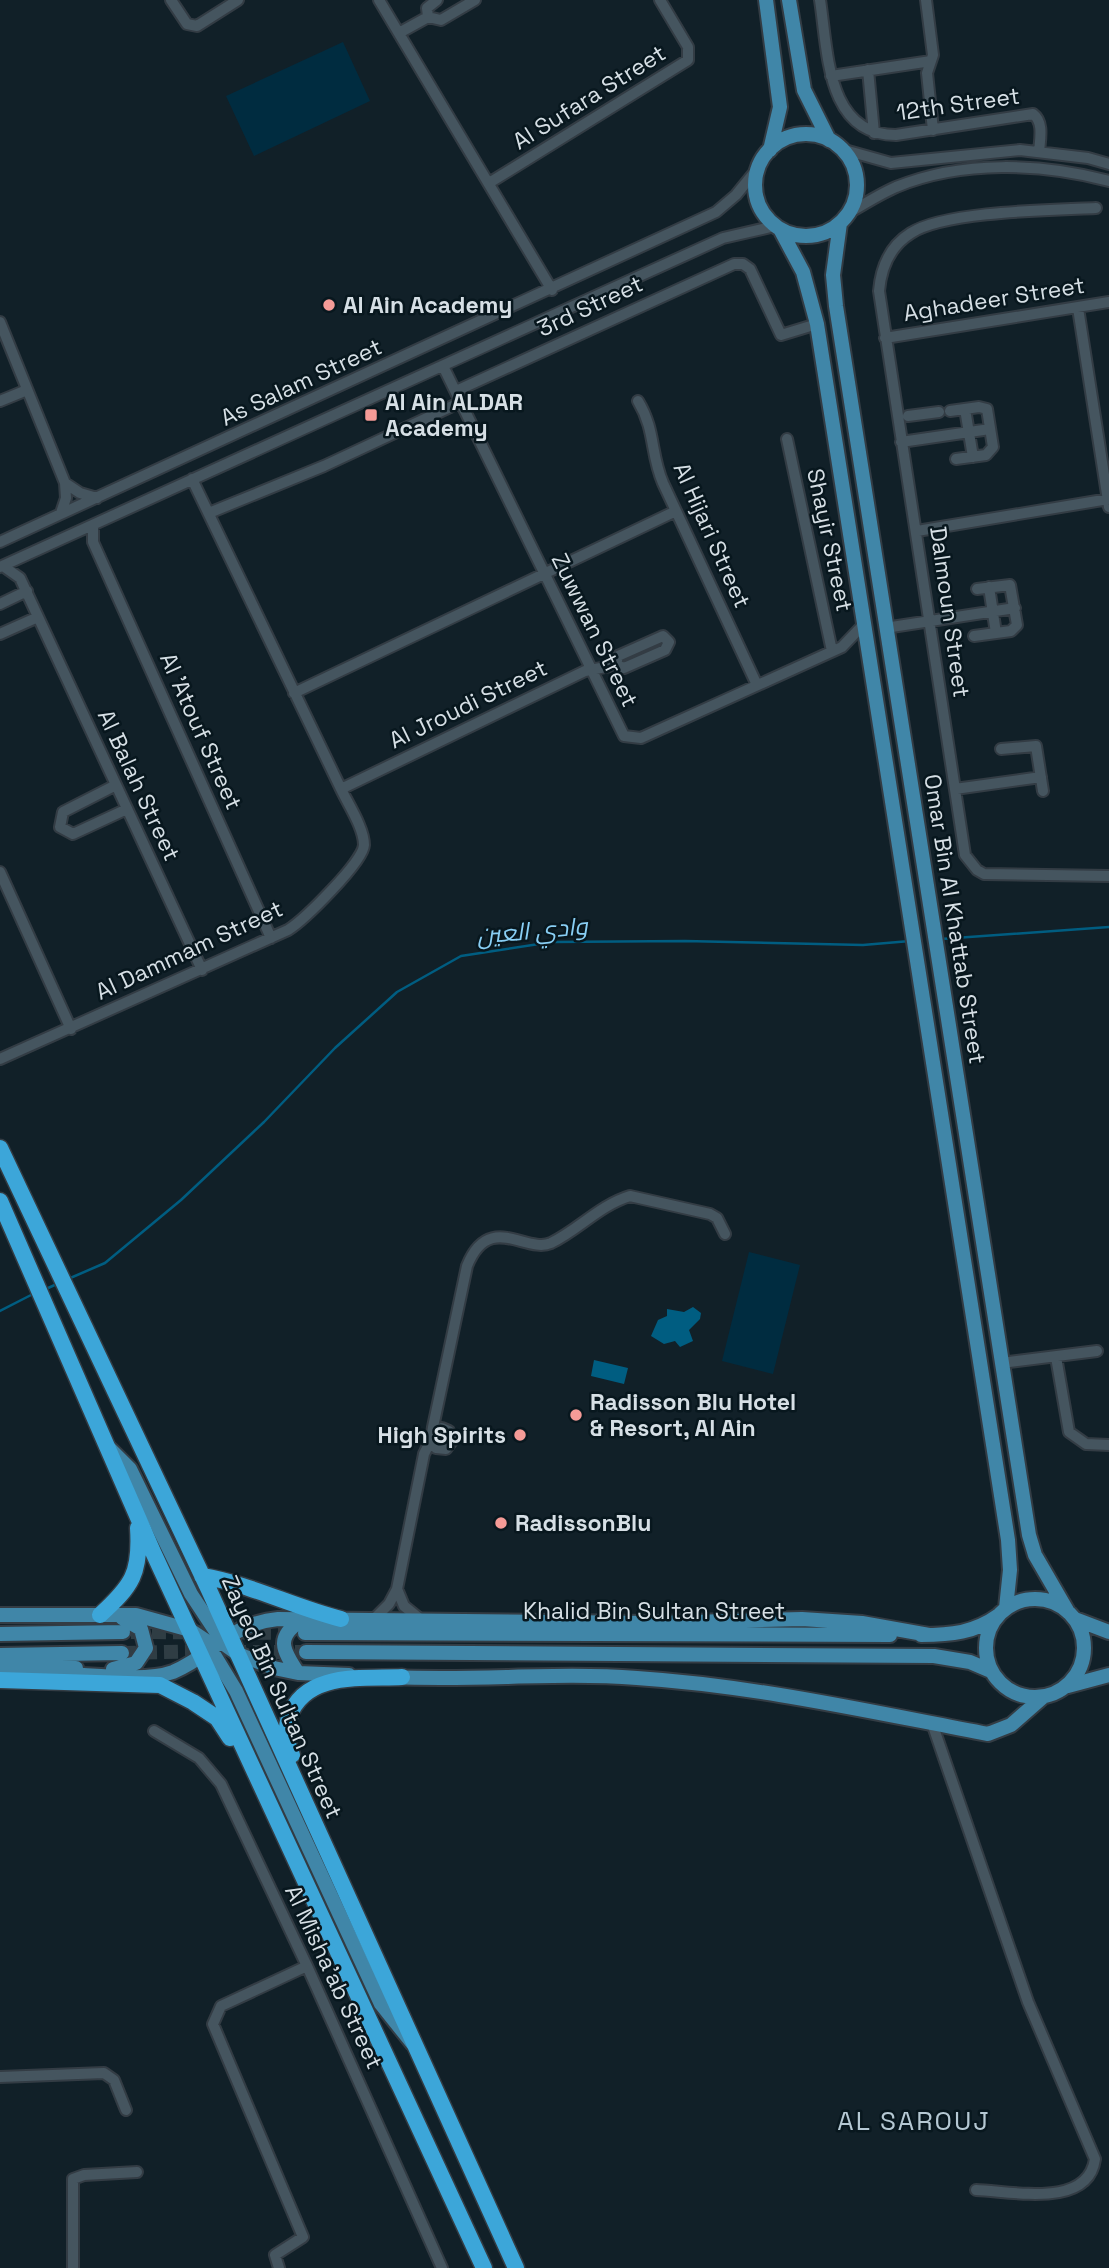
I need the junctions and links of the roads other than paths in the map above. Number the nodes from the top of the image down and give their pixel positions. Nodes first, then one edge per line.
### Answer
1 (170, 0) edge
2 (238, 0) edge
3 (379, 0) edge
4 (437, 0) edge
5 (475, 0) edge
6 (660, 0) edge
7 (766, 0) edge
8 (789, 0) edge
9 (820, 0) edge
10 (926, 0) edge
11 (428, 17) junction
12 (399, 33) junction
13 (931, 61) junction
14 (868, 70) junction
15 (831, 76) junction
16 (933, 130) junction
17 (874, 133) junction
18 (835, 145) junction
19 (770, 150) junction
20 (1039, 152) junction
21 (1109, 164) edge
22 (758, 168) junction
23 (1109, 181) edge
24 (489, 183) junction
25 (1096, 208) dead end
26 (845, 218) junction
27 (778, 228) junction
28 (552, 290) junction
29 (1109, 302) edge
30 (1078, 308) junction
31 (0, 322) edge
32 (817, 324) junction
33 (885, 338) junction
34 (443, 366) junction
35 (27, 390) junction
36 (456, 391) junction
37 (0, 401) edge
38 (638, 401) dead end
39 (461, 402) junction
40 (965, 409) junction
41 (924, 414) junction
42 (908, 416) dead end
43 (990, 429) junction
44 (968, 432) junction
45 (928, 438) junction
46 (787, 439) dead end
47 (901, 442) junction
48 (972, 457) junction
49 (956, 459) dead end
50 (192, 479) junction
51 (65, 483) junction
52 (97, 498) junction
53 (1109, 502) edge
54 (676, 511) junction
55 (61, 513) junction
56 (209, 513) junction
57 (93, 525) junction
58 (917, 531) junction
59 (74, 535) junction
60 (0, 542) edge
61 (93, 542) junction
62 (26, 555) junction
63 (2, 566) edge
64 (544, 573) junction
65 (20, 578) junction
66 (989, 587) junction
67 (977, 589) dead end
68 (27, 592) junction
69 (0, 604) edge
70 (1015, 607) junction
71 (993, 611) junction
72 (38, 617) junction
73 (929, 621) junction
74 (863, 625) junction
75 (885, 628) junction
76 (996, 633) junction
77 (0, 634) edge
78 (974, 636) dead end
79 (837, 649) junction
80 (868, 652) junction
81 (615, 664) junction
82 (592, 669) junction
83 (757, 685) junction
84 (294, 693) junction
85 (1001, 749) dead end
86 (1041, 777) junction
87 (116, 785) junction
88 (341, 789) junction
89 (955, 789) junction
90 (1043, 790) dead end
91 (127, 809) junction
92 (0, 872) edge
93 (1109, 876) edge
94 (271, 938) junction
95 (201, 970) junction
96 (71, 1029) junction
97 (1, 1060) edge
98 (0, 1148) edge
99 (1, 1204) edge
100 (725, 1234) dead end
101 (1097, 1351) dead end
102 (1056, 1357) junction
103 (1002, 1363) junction
104 (438, 1409) junction
105 (449, 1431) junction
106 (434, 1442) junction
107 (1109, 1445) edge
108 (110, 1449) junction
109 (138, 1515) junction
110 (202, 1576) junction
111 (397, 1589) junction
112 (1002, 1611) junction
113 (0, 1615) edge
114 (108, 1615) junction
115 (1072, 1615) junction
116 (341, 1619) junction
117 (374, 1619) junction
118 (420, 1619) junction
119 (305, 1625) junction
120 (190, 1630) junction
121 (123, 1632) tunnel mouth
122 (1109, 1632) edge
123 (0, 1634) edge
124 (929, 1635) junction
125 (215, 1643) junction
126 (122, 1653) tunnel mouth
127 (306, 1653) tunnel mouth
128 (238, 1654) junction
129 (0, 1655) edge
130 (0, 1668) edge
131 (991, 1671) junction
132 (298, 1673) junction
133 (0, 1674) edge
134 (1109, 1675) edge
135 (402, 1677) junction
136 (0, 1680) edge
137 (1066, 1687) junction
138 (1043, 1697) junction
139 (932, 1723) junction
140 (154, 1731) dead end
141 (347, 1896) junction
142 (314, 1902) junction
143 (307, 1966) junction
144 (416, 2048) junction
145 (0, 2077) edge
146 (126, 2110) dead end
147 (137, 2172) dead end
148 (976, 2190) dead end
149 (73, 2268) edge
150 (279, 2268) edge
151 (442, 2268) edge
152 (484, 2268) edge
153 (516, 2268) edge

1 - 2 street
3 - 12 street
4 - 11 street
5 - 11 street
6 - 24 street, Al Sufara Street
7 - 19 main road
8 - 18 main road
9 - 15 street, 12th Street
10 - 13 street
11 - 12 street
12 - 24 street
13 - 14 street
13 - 16 street
14 - 15 street
14 - 17 street
15 - 17 street, 12th Street
16 - 17 street, 12th Street
16 - 20 street, 12th Street
18 - 19 main road
18 - 20 street
18 - 26 main road
19 - 22 main road
20 - 21 street
22 - 27 main road
22 - 28 street, As Salam Street
23 - 26 street
24 - 28 street
25 - 33 street, Dalmoun Street
26 - 27 main road
26 - 75 main road, Omar Bin Al Khattab Street
27 - 32 main road, Omar Bin Al Khattab Street
27 - 34 street, As Salam Street
28 - 52 street, As Salam Street
29 - 30 street, Aghadeer Street
30 - 33 street, Aghadeer Street
30 - 53 street
31 - 35 street
32 - 36 street, 3rd Street
32 - 74 main road, Omar Bin Al Khattab Street
33 - 47 street, Dalmoun Street
34 - 36 street, Zuwwan Street
34 - 50 street, As Salam Street
35 - 37 street
35 - 51 street
36 - 39 street, Zuwwan Street
38 - 54 street, Al Hijari Street
39 - 56 street
39 - 64 street, Zuwwan Street
40 - 41 street
40 - 43 street
40 - 44 street
41 - 42 street
41 - 45 street
43 - 44 street
43 - 48 street
44 - 45 street
44 - 48 street
45 - 47 street
46 - 79 street, Shayir Street
47 - 58 street, Dalmoun Street
48 - 49 street
50 - 56 street, Al Dammam Street
50 - 57 street, As Salam Street
51 - 52 street
51 - 55 street
52 - 55 street, As Salam Street
53 - 58 street
54 - 64 street
54 - 83 street, Al Hijari Street
55 - 60 street, As Salam Street
56 - 84 street, Al Dammam Street
57 - 59 street, As Salam Street
57 - 61 street, Al 'Atouf Street
58 - 73 street, Dalmoun Street
59 - 61 street
59 - 62 street, As Salam Street
61 - 94 street, Al 'Atouf Street
62 - 63 street, As Salam Street
62 - 65 street
63 - 65 street, Al Balah Street
64 - 82 street, Zuwwan Street
64 - 84 street
65 - 68 street, Al Balah Street
66 - 67 street
66 - 70 street
66 - 71 street
68 - 69 street
68 - 72 street, Al Balah Street
70 - 71 street
70 - 76 street
71 - 73 street
71 - 76 street
72 - 77 street
72 - 87 street, Al Balah Street
73 - 75 street
73 - 89 street, Dalmoun Street
74 - 79 street, Zuwwan Street
74 - 80 main road, Omar Bin Al Khattab Street
75 - 103 main road, Omar Bin Al Khattab Street
76 - 78 street
79 - 80 street
79 - 83 street, Zuwwan Street
80 - 112 main road, Omar Bin Al Khattab Street
81 - 81 street, Al Jroudi Street
81 - 82 street, Al Jroudi Street
82 - 83 street, Zuwwan Street
82 - 88 street, Al Jroudi Street
84 - 88 street, Al Dammam Street
85 - 86 street
86 - 89 street
86 - 90 street
87 - 91 street, Al Balah Street
87 - 91 street
88 - 94 street, Al Dammam Street
89 - 93 street, Dalmoun Street
91 - 95 street, Al Balah Street
92 - 96 street
94 - 95 street, Al Dammam Street
95 - 96 street, Al Dammam Street
96 - 97 street, Al Dammam Street
98 - 110 highway, Zayed Bin Sultan Street
99 - 108 highway, Zayed Bin Sultan Street
100 - 104 street
101 - 102 street
102 - 103 street
102 - 107 street
103 - 115 main road, Omar Bin Al Khattab Street
104 - 105 street
104 - 106 street
105 - 106 street
105 - 106 street
106 - 111 street
108 - 109 highway, Zayed Bin Sultan Street
108 - 125 main road
109 - 114 highway
109 - 120 highway, Zayed Bin Sultan Street
110 - 116 highway
110 - 125 highway, Zayed Bin Sultan Street
111 - 117 street
111 - 118 street
112 - 115 main road
112 - 124 main road, Khalid Bin Sultan Street
112 - 131 main road
113 - 114 main road
114 - 120 main road
114 - 130 main road
115 - 122 main road
115 - 137 main road
116 - 117 main road
116 - 119 main road
117 - 118 main road
118 - 124 main road
119 - 124 main road, Khalid Bin Sultan Street
119 - 125 main road
119 - 132 main road
120 - 125 highway, Zayed Bin Sultan Street
121 - 123 main road
125 - 128 highway, Zayed Bin Sultan Street
125 - 133 main road
125 - 142 highway, Zayed Bin Sultan Street
125 - 144 main road
126 - 129 main road
127 - 131 main road, Khalid Bin Sultan Street
128 - 132 main road
128 - 141 highway, Zayed Bin Sultan Street
131 - 138 main road
132 - 135 main road
134 - 137 main road
135 - 139 main road
135 - 141 highway
136 - 142 highway
137 - 138 main road
138 - 139 main road
139 - 148 street
140 - 143 street, Al Misha'ab Street
141 - 144 highway, Zayed Bin Sultan Street
142 - 152 highway, Zayed Bin Sultan Street
143 - 150 street
143 - 151 street, Al Misha'ab Street
144 - 153 highway, Zayed Bin Sultan Street
145 - 146 street
147 - 149 street

